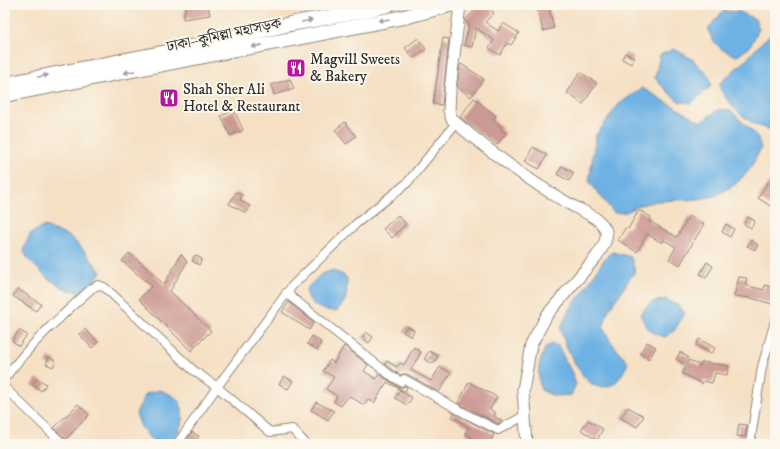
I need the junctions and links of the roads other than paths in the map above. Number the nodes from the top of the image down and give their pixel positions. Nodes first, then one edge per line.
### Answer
1 (388, 5) edge
2 (449, 5) edge
3 (460, 5) edge
4 (5, 84) edge
5 (5, 95) edge
6 (456, 123) junction
7 (286, 293) junction
8 (775, 321) edge
9 (5, 378) edge
10 (217, 387) junction
11 (5, 388) edge
12 (524, 416) junction
13 (62, 444) edge
14 (177, 444) edge
15 (306, 444) edge
16 (527, 444) edge
17 (750, 444) edge

4 -> 1 highway, ঢাকা–কুমিল্লা মহাসড়ক
2 -> 5 highway, ঢাকা–কুমিল্লা মহাসড়ক
3 - 6 street
6 - 7 street
6 - 12 street
7 - 10 street
7 - 12 street
8 - 17 street
9 - 10 street
10 - 14 street
10 - 15 street
11 - 13 street
12 - 16 street

